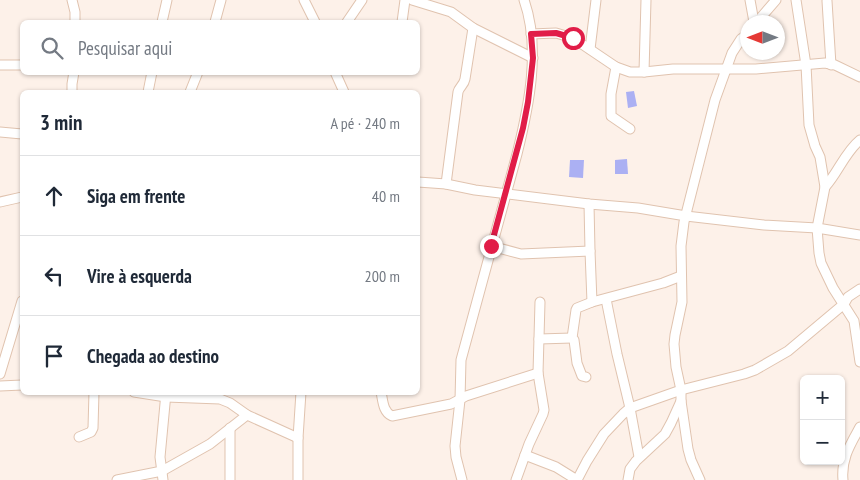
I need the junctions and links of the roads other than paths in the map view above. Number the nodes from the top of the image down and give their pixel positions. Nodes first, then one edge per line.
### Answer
1 (72, 0) edge
2 (167, 0) edge
3 (221, 0) edge
4 (304, 0) edge
5 (362, 0) edge
6 (405, 0) edge
7 (412, 0) edge
8 (524, 0) edge
9 (596, 0) edge
10 (646, 0) edge
11 (750, 0) edge
12 (776, 0) edge
13 (796, 0) edge
14 (826, 1) edge
15 (754, 15) edge
16 (762, 15) edge
17 (76, 20) edge
18 (162, 20) edge
19 (216, 20) edge
20 (315, 20) edge
21 (348, 20) edge
22 (402, 20) edge
23 (473, 28) junction
24 (531, 34) junction
25 (740, 40) edge
26 (590, 49) junction
27 (533, 58) junction
28 (0, 64) edge
29 (20, 65) edge
30 (806, 65) junction
31 (831, 65) junction
32 (616, 67) junction
33 (725, 70) junction
34 (644, 72) junction
35 (74, 75) edge
36 (151, 75) edge
37 (197, 75) edge
38 (336, 75) edge
39 (860, 77) edge
40 (72, 90) edge
41 (148, 90) edge
42 (191, 90) edge
43 (343, 90) edge
44 (630, 129) dead end
45 (0, 132) edge
46 (20, 134) edge
47 (860, 140) edge
48 (420, 182) edge
49 (446, 184) junction
50 (825, 187) junction
51 (505, 194) junction
52 (20, 197) edge
53 (0, 202) edge
54 (589, 204) junction
55 (686, 216) junction
56 (817, 228) junction
57 (860, 235) edge
58 (491, 246) junction
59 (590, 250) junction
60 (681, 276) junction
61 (860, 288) edge
62 (606, 299) junction
63 (540, 302) dead end
64 (592, 302) junction
65 (844, 304) junction
66 (20, 305) edge
67 (539, 338) junction
68 (572, 338) junction
69 (3, 350) edge
70 (860, 362) edge
71 (538, 373) junction
72 (0, 374) edge
73 (586, 377) dead end
74 (20, 385) edge
75 (0, 386) edge
76 (681, 390) junction
77 (94, 395) edge
78 (166, 395) edge
79 (301, 395) edge
80 (382, 395) edge
81 (460, 400) junction
82 (681, 401) junction
83 (630, 408) junction
84 (247, 416) junction
85 (860, 427) edge
86 (230, 428) junction
87 (78, 437) dead end
88 (298, 438) junction
89 (851, 443) junction
90 (860, 448) edge
91 (525, 455) junction
92 (639, 457) junction
93 (163, 476) edge
94 (117, 480) edge
95 (230, 480) edge
96 (298, 480) edge
97 (462, 480) edge
98 (516, 480) edge
99 (628, 480) edge
100 (700, 480) edge
101 (843, 480) edge

1 - 17 street
2 - 18 street
3 - 19 street
4 - 20 street
5 - 21 street
6 - 22 street
7 - 23 street
8 - 24 street
9 - 26 street
10 - 34 street
11 - 15 street
12 - 16 street
13 - 30 street
14 - 31 street
23 - 27 street
23 - 49 street
24 - 26 street
24 - 27 street
25 - 33 street
26 - 32 street
27 - 51 street
28 - 29 street
30 - 31 street
30 - 33 street
30 - 50 street
31 - 39 street
32 - 34 street
32 - 44 street
33 - 34 street
33 - 55 street
35 - 40 street
36 - 41 street
37 - 42 street
38 - 43 street
45 - 46 street
47 - 50 street
48 - 49 street
49 - 51 street
50 - 56 street
51 - 54 street
51 - 58 street
52 - 53 street
54 - 55 street
54 - 59 street
55 - 56 street
55 - 60 street
56 - 57 street
56 - 65 street
58 - 59 street
58 - 81 street
59 - 64 street
60 - 62 street
60 - 76 street
61 - 65 street
62 - 64 street
62 - 83 street
63 - 67 street
64 - 68 street
65 - 70 street
65 - 76 street
66 - 69 street
67 - 68 street
67 - 71 street
68 - 73 street
69 - 72 street
71 - 81 street
71 - 91 street
74 - 75 street
76 - 82 street
76 - 83 street
77 - 87 street
78 - 84 street
78 - 93 street
79 - 88 street
80 - 81 street
81 - 97 street
82 - 92 street
82 - 100 street
83 - 91 street
83 - 92 street
84 - 86 street
84 - 88 street
85 - 89 street
86 - 93 street
86 - 95 street
88 - 96 street
89 - 90 street
89 - 101 street
91 - 98 street
92 - 99 street
93 - 94 street

